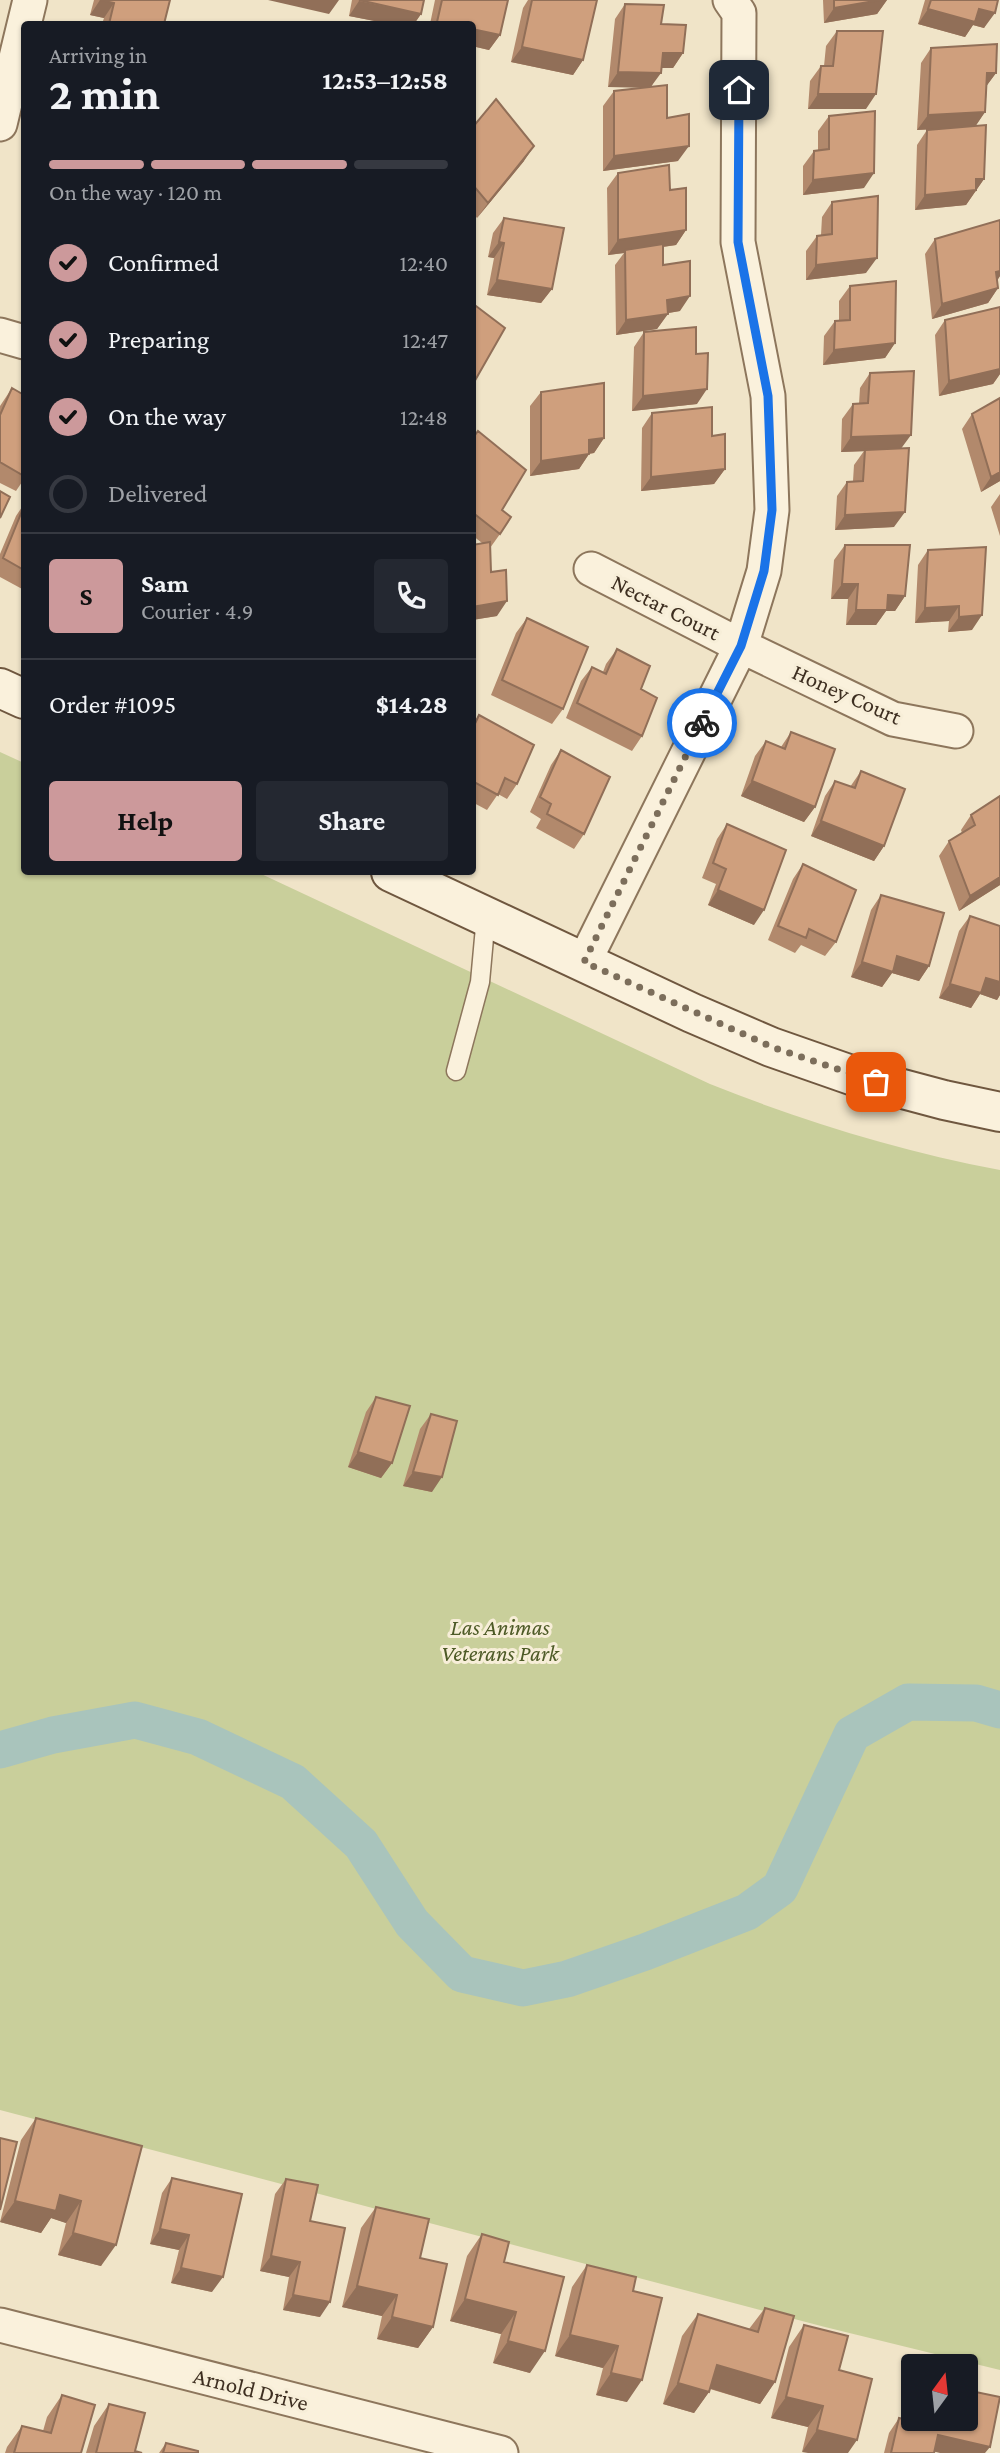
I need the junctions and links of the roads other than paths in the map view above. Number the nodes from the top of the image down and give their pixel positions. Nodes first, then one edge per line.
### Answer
1 (30, 0) edge
2 (735, 7) edge
3 (25, 21) edge
4 (21, 37) edge
5 (0, 124) edge
6 (0, 335) edge
7 (21, 341) edge
8 (591, 569) dead end
9 (741, 646) junction
10 (0, 688) edge
11 (21, 698) edge
12 (956, 731) dead end
13 (397, 875) edge
14 (486, 916) junction
15 (584, 962) junction
16 (456, 1071) dead end
17 (1000, 1112) edge
18 (0, 2325) edge
19 (501, 2453) edge

1 - 3 street
2 - 9 street
4 - 5 street
6 - 7 street
8 - 9 street, Nectar Court
9 - 12 street, Honey Court
9 - 15 street
10 - 11 street
13 - 14 street
14 - 15 street
14 - 16 lane
15 - 17 street
18 - 19 street, Arnold Drive

